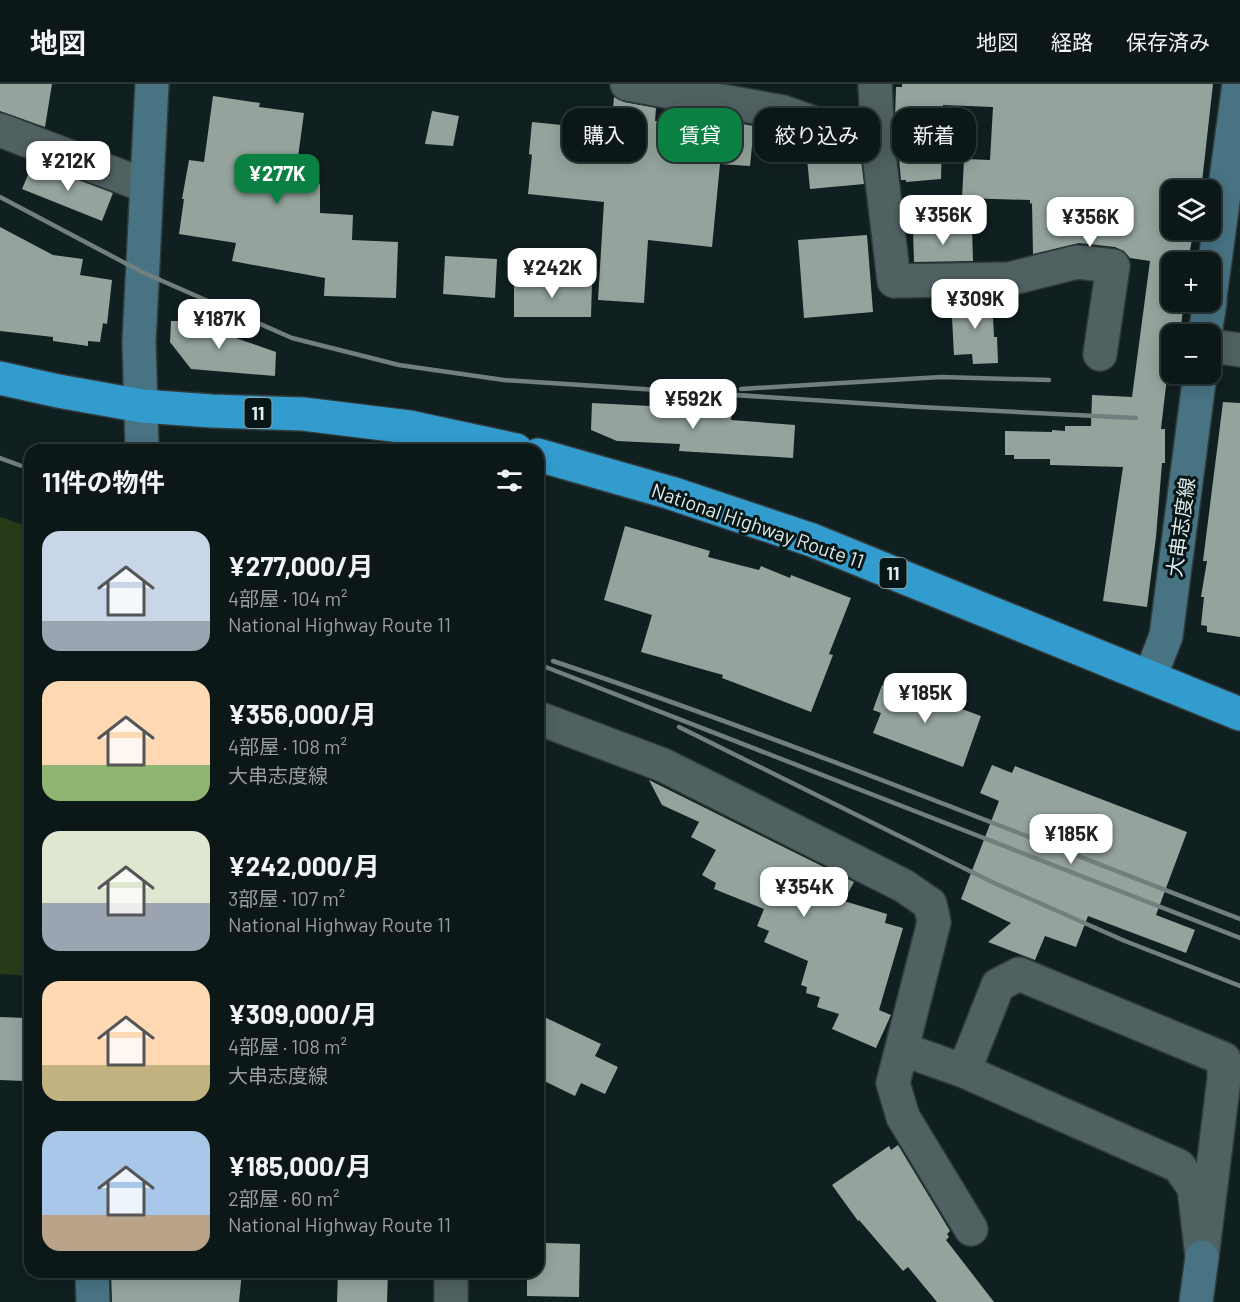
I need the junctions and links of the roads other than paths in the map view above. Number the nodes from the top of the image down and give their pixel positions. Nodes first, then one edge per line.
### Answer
1 (152, 84) edge
2 (627, 84) edge
3 (876, 84) edge
4 (1239, 84) edge
5 (761, 108) edge
6 (877, 108) edge
7 (0, 130) edge
8 (880, 162) edge
9 (146, 186) junction
10 (1216, 252) edge
11 (1221, 347) edge
12 (1240, 350) edge
13 (1100, 354) dead end
14 (0, 378) edge
15 (1199, 384) edge
16 (142, 406) junction
17 (142, 444) edge
18 (488, 444) edge
19 (544, 457) edge
20 (1150, 677) junction
21 (1240, 714) edge
22 (544, 720) edge
23 (902, 1049) junction
24 (1232, 1056) edge
25 (964, 1071) junction
26 (971, 1229) dead end
27 (1202, 1257) junction
28 (92, 1278) edge
29 (451, 1278) edge
30 (93, 1302) edge
31 (451, 1302) edge
32 (1196, 1302) edge

1 - 9 main road
2 - 5 street
3 - 6 street
4 - 10 main road
7 - 9 street
8 - 13 street
9 - 16 main road
11 - 12 street
14 - 16 highway, 11
15 - 20 main road, 大串志度線
16 - 17 main road
16 - 18 highway, 11
19 - 20 highway, National Highway Route 11 / 11
20 - 21 highway, National Highway Route 11 / 11
22 - 23 street
23 - 25 street
23 - 26 street
24 - 25 street
24 - 27 street
25 - 27 street
27 - 32 main road
28 - 30 main road
29 - 31 street

